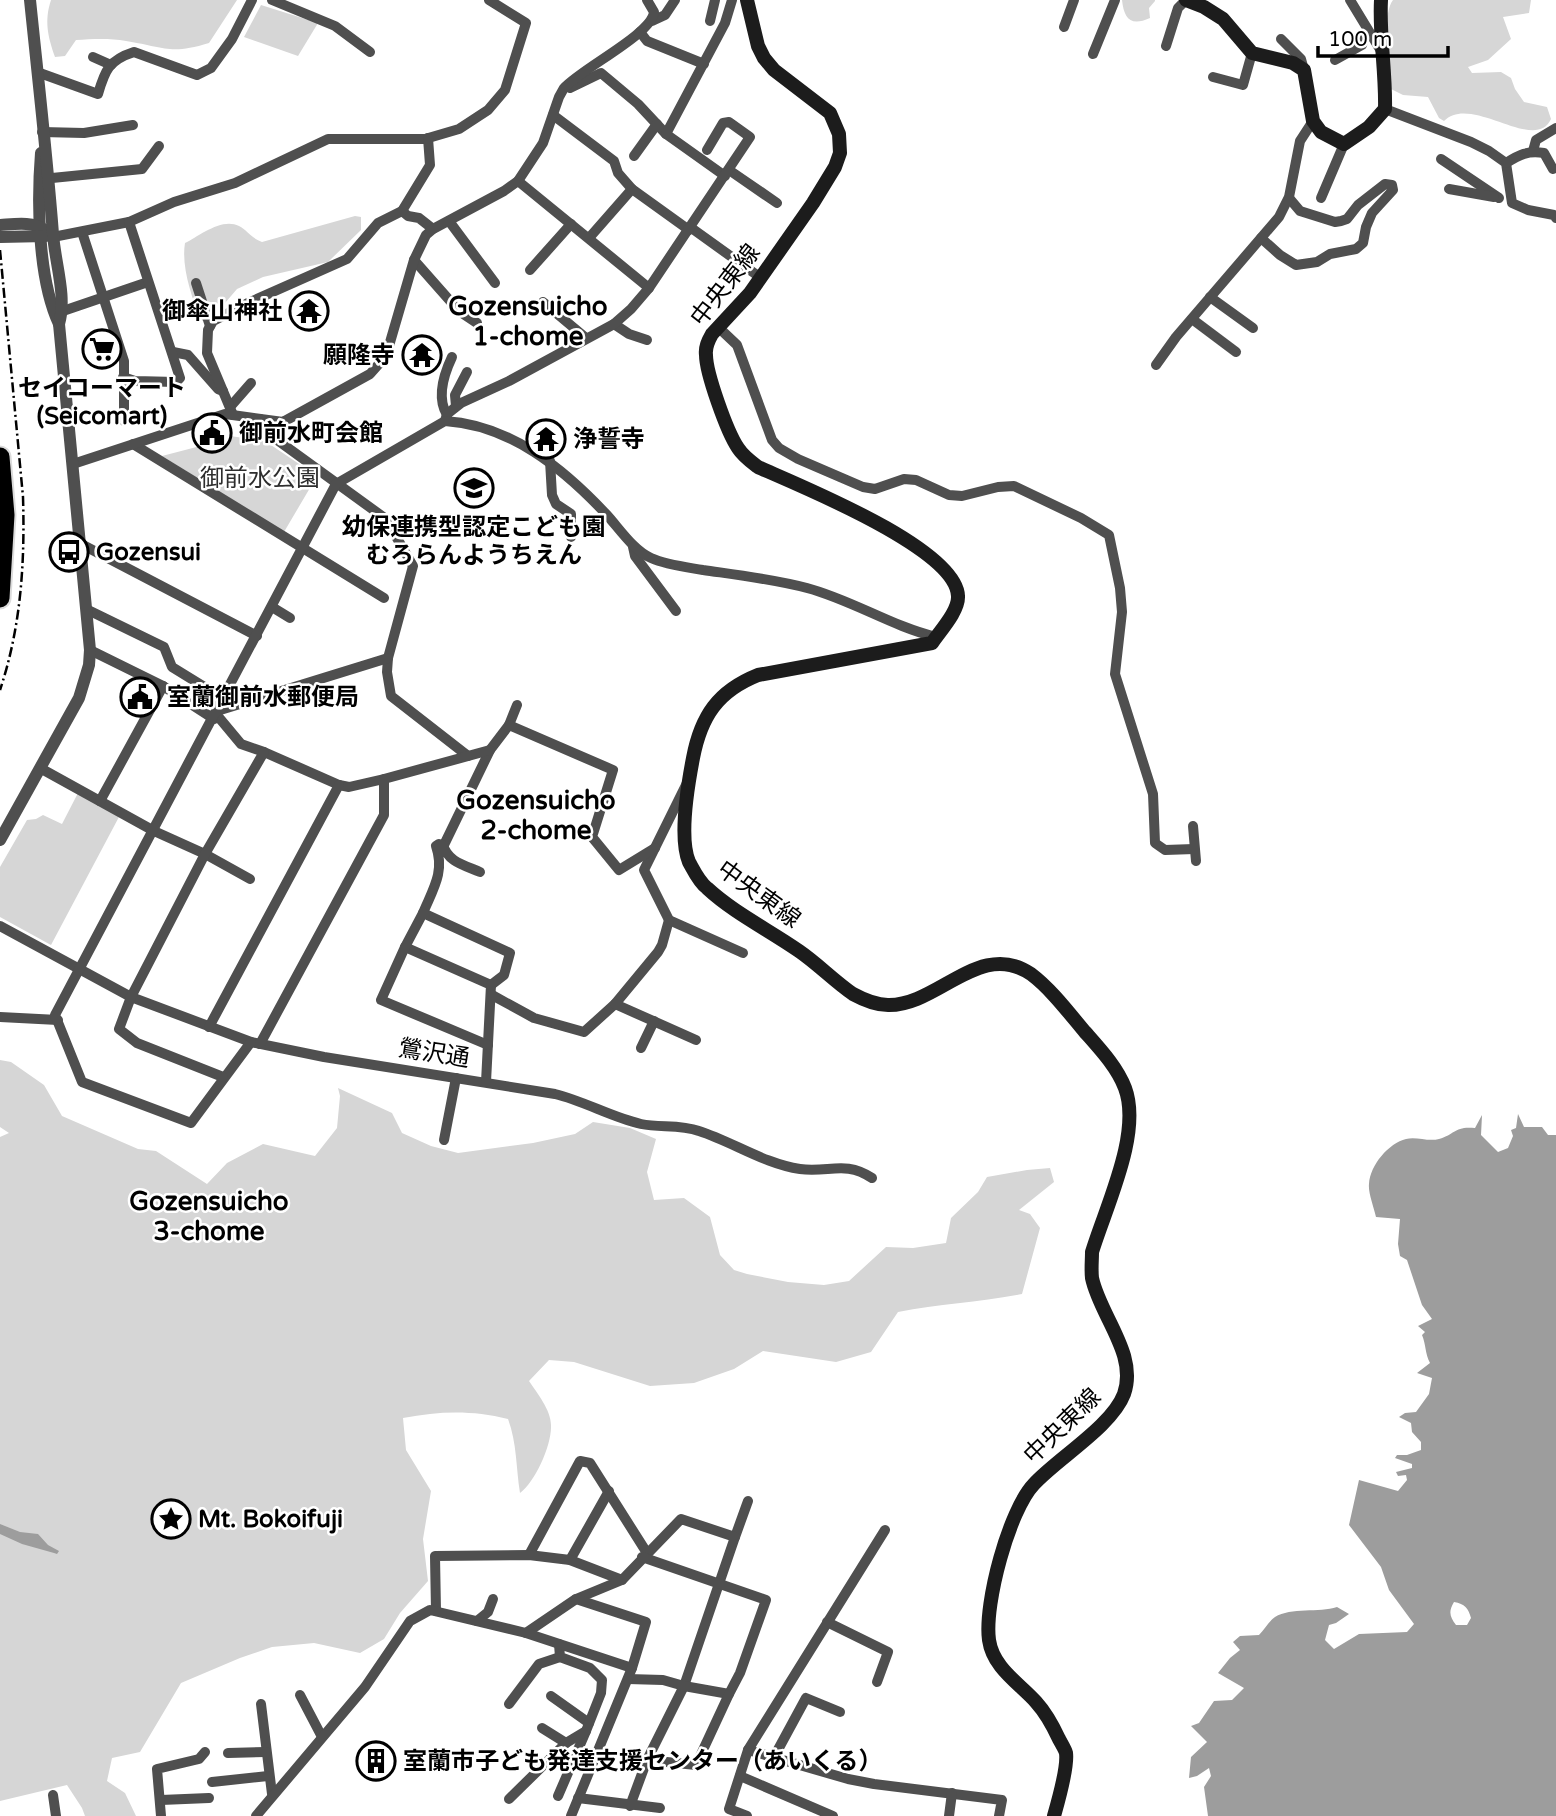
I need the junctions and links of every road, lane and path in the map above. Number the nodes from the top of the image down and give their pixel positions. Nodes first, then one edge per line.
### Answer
1 (30, 0) edge
2 (252, 0) edge
3 (272, 0) edge
4 (489, 0) edge
5 (647, 0) edge
6 (675, 0) edge
7 (715, 0) edge
8 (732, 0) edge
9 (747, 0) edge
10 (1074, 0) edge
11 (1115, 0) edge
12 (1186, 0) edge
13 (1350, 0) edge
14 (1381, 0) edge
15 (652, 21) junction
16 (710, 21) dead end
17 (1064, 27) dead end
18 (1367, 29) junction
19 (640, 32) junction
20 (1281, 39) dead end
21 (1167, 46) dead end
22 (370, 52) dead end
23 (1252, 53) junction
24 (1093, 54) dead end
25 (1383, 54) junction
26 (93, 57) dead end
27 (1335, 60) dead end
28 (704, 64) junction
29 (111, 65) junction
30 (1304, 70) junction
31 (37, 72) junction
32 (1213, 77) dead end
33 (562, 91) junction
34 (1385, 109) junction
35 (553, 115) junction
36 (1313, 121) junction
37 (657, 124) junction
38 (132, 125) dead end
39 (1556, 128) edge
40 (42, 132) junction
41 (666, 134) junction
42 (428, 138) junction
43 (1344, 144) junction
44 (159, 146) dead end
45 (707, 150) dead end
46 (1532, 151) junction
47 (634, 156) dead end
48 (1441, 159) dead end
49 (1506, 163) junction
50 (1553, 169) dead end
51 (727, 173) junction
52 (44, 178) junction
53 (518, 181) junction
54 (632, 188) junction
55 (1449, 188) dead end
56 (1289, 198) junction
57 (1321, 198) dead end
58 (1499, 198) junction
59 (778, 203) dead end
60 (1512, 203) junction
61 (402, 211) junction
62 (1556, 218) edge
63 (449, 221) junction
64 (129, 222) junction
65 (571, 224) junction
66 (0, 225) edge
67 (690, 228) junction
68 (20, 229) junction
69 (433, 229) junction
70 (82, 232) junction
71 (44, 233) junction
72 (0, 237) edge
73 (589, 238) junction
74 (1261, 238) junction
75 (414, 260) junction
76 (530, 270) dead end
77 (761, 278) junction
78 (148, 282) junction
79 (495, 282) dead end
80 (196, 283) dead end
81 (649, 288) junction
82 (1210, 297) junction
83 (103, 299) junction
84 (543, 302) dead end
85 (61, 318) junction
86 (1192, 319) junction
87 (477, 323) dead end
88 (614, 324) junction
89 (211, 326) junction
90 (718, 327) junction
91 (1253, 328) dead end
92 (586, 338) junction
93 (647, 340) dead end
94 (173, 352) junction
95 (1236, 352) dead end
96 (452, 356) dead end
97 (1156, 365) dead end
98 (467, 372) dead end
99 (123, 377) junction
100 (251, 383) dead end
101 (223, 391) junction
102 (456, 406) junction
103 (231, 411) junction
104 (446, 418) junction
105 (260, 419) junction
106 (124, 421) dead end
107 (133, 444) junction
108 (0, 457) edge
109 (550, 461) junction
110 (74, 464) junction
111 (336, 484) junction
112 (571, 537) dead end
113 (631, 542) junction
114 (80, 544) junction
115 (303, 548) junction
116 (0, 598) edge
117 (384, 598) dead end
118 (272, 607) junction
119 (86, 609) junction
120 (676, 611) dead end
121 (290, 618) dead end
122 (257, 636) junction
123 (936, 637) junction
124 (90, 650) junction
125 (388, 658) junction
126 (163, 686) junction
127 (224, 699) junction
128 (516, 705) dead end
129 (216, 715) junction
130 (509, 725) junction
131 (490, 750) junction
132 (264, 751) junction
133 (468, 755) junction
134 (40, 768) junction
135 (384, 779) junction
136 (689, 779) junction
137 (340, 785) junction
138 (100, 800) junction
139 (1194, 826) dead end
140 (154, 831) junction
141 (0, 840) edge
142 (443, 846) junction
143 (655, 848) junction
144 (205, 854) junction
145 (480, 872) dead end
146 (250, 879) dead end
147 (423, 913) junction
148 (669, 920) junction
149 (0, 926) edge
150 (405, 947) junction
151 (743, 953) dead end
152 (78, 969) junction
153 (491, 990) junction
154 (131, 997) junction
155 (615, 1004) junction
156 (0, 1017) edge
157 (58, 1020) junction
158 (654, 1021) junction
159 (209, 1027) junction
160 (696, 1040) dead end
161 (255, 1043) junction
162 (488, 1045) junction
163 (640, 1048) dead end
164 (223, 1077) junction
165 (456, 1078) junction
166 (486, 1082) junction
167 (444, 1140) dead end
168 (873, 1178) dead end
169 (609, 1491) junction
170 (748, 1501) dead end
171 (885, 1530) dead end
172 (735, 1537) junction
173 (528, 1555) junction
174 (645, 1555) junction
175 (570, 1560) junction
176 (622, 1580) junction
177 (721, 1584) junction
178 (492, 1599) dead end
179 (576, 1599) junction
180 (436, 1611) junction
181 (477, 1621) junction
182 (827, 1622) junction
183 (526, 1633) junction
184 (559, 1644) junction
185 (560, 1657) junction
186 (632, 1668) junction
187 (628, 1679) junction
188 (877, 1682) dead end
189 (684, 1686) junction
190 (729, 1694) junction
191 (300, 1695) dead end
192 (551, 1696) dead end
193 (261, 1704) dead end
194 (509, 1704) dead end
195 (840, 1712) dead end
196 (587, 1727) junction
197 (542, 1728) dead end
198 (322, 1737) junction
199 (566, 1743) junction
200 (748, 1750) junction
201 (205, 1752) dead end
202 (266, 1752) junction
203 (228, 1754) dead end
204 (775, 1757) junction
205 (647, 1760) junction
206 (268, 1776) junction
207 (740, 1776) junction
208 (212, 1782) dead end
209 (952, 1793) junction
210 (272, 1794) junction
211 (53, 1795) dead end
212 (558, 1796) dead end
213 (209, 1798) dead end
214 (578, 1798) junction
215 (161, 1800) junction
216 (509, 1800) dead end
217 (630, 1805) junction
218 (660, 1808) dead end
219 (56, 1816) edge
220 (161, 1816) edge
221 (256, 1816) edge
222 (571, 1816) edge
223 (747, 1816) edge
224 (833, 1816) edge
225 (949, 1816) edge
226 (999, 1816) edge
227 (1054, 1816) edge

1 - 31 street
2 - 29 street
3 - 22 street
4 - 42 street
5 - 15 street
6 - 15 street
7 - 16 street
8 - 28 street
9 - 77 main road, 中央東線
10 - 17 street
11 - 24 street
12 - 21 street
12 - 23 main road
13 - 18 street
14 - 25 main road
15 - 19 street
18 - 25 street
18 - 27 street
19 - 28 street
19 - 33 street
20 - 30 street
23 - 30 main road
23 - 32 street
25 - 34 main road
26 - 29 street
28 - 41 street
29 - 31 street
30 - 36 main road
31 - 40 street
33 - 35 street
33 - 37 street
34 - 43 main road
34 - 49 street
35 - 53 street
35 - 54 street
36 - 43 main road
36 - 56 street
37 - 41 street
37 - 47 street
38 - 40 street
39 - 46 street
40 - 52 street
41 - 51 street
42 - 61 street
42 - 64 street
43 - 57 street
44 - 52 street
45 - 51 street
46 - 49 street
46 - 50 street
48 - 58 street
49 - 60 street
51 - 59 street
51 - 67 street
52 - 71 street
53 - 63 street
53 - 65 street
54 - 67 street
54 - 73 street
55 - 58 street
56 - 74 street
56 - 74 street
58 - 60 street
60 - 62 street
61 - 69 street
61 - 89 street
63 - 69 street
63 - 79 street
64 - 70 street
64 - 78 street
65 - 73 street
65 - 76 street
66 - 68 street
67 - 77 street
67 - 81 street
68 - 71 street
68 - 72 street
69 - 75 street
70 - 71 street
70 - 83 street
71 - 85 street
73 - 81 street
74 - 82 street
75 - 87 street
75 - 105 street
77 - 90 main road, 中央東線
78 - 83 street
78 - 94 street
80 - 89 street
81 - 88 street
82 - 86 street
82 - 91 street
83 - 85 street
83 - 99 street
84 - 92 street
85 - 110 street
86 - 95 street
86 - 97 street
88 - 92 street
88 - 93 street
89 - 101 street
90 - 123 main road, 中央東線
90 - 139 street
92 - 102 street
94 - 99 street
94 - 101 street
96 - 104 street
98 - 102 street
99 - 106 street
100 - 103 street
101 - 103 street
102 - 104 street
103 - 105 street
103 - 107 street
104 - 109 street
104 - 111 street
105 - 111 street
107 - 110 street
107 - 115 street
108 - 116 highway
109 - 112 street
109 - 113 street
110 - 114 street
111 - 115 street
111 - 125 street
113 - 120 street
113 - 123 street
114 - 119 street
114 - 122 street
115 - 117 street
115 - 118 street
118 - 121 street
118 - 122 street
119 - 124 street
119 - 127 street
122 - 127 street
123 - 136 main road, 中央東線
124 - 126 street
124 - 134 street
125 - 129 street
125 - 133 street
126 - 129 street
126 - 138 street
127 - 129 street
128 - 130 street
129 - 132 street
129 - 140 street
130 - 131 street
130 - 143 street
131 - 133 street
131 - 142 street
132 - 137 street
132 - 144 street
133 - 135 street
134 - 138 street
134 - 141 street
135 - 137 street
135 - 161 street
136 - 143 street
136 - 227 main road, 中央東線
137 - 159 street
138 - 140 street
140 - 144 street
140 - 152 street
142 - 145 street
142 - 147 street
143 - 148 street
144 - 146 street
144 - 154 street
147 - 150 street
147 - 153 street
148 - 151 street
148 - 155 street
149 - 152 street, 鶯沢通
150 - 153 street
150 - 162 street
152 - 154 street, 鶯沢通
152 - 157 street
153 - 155 street
153 - 162 street
154 - 159 street, 鶯沢通
154 - 164 street
155 - 158 street
156 - 157 street
157 - 164 street
158 - 160 street
158 - 163 street
159 - 161 street, 鶯沢通
161 - 164 street
161 - 165 street, 鶯沢通
162 - 166 street
165 - 166 street, 鶯沢通
165 - 167 street
166 - 168 street, 鶯沢通
169 - 173 street
169 - 174 street
169 - 175 street
170 - 172 street
171 - 182 street
172 - 174 street
172 - 177 street
173 - 175 street
173 - 180 street
174 - 176 street
174 - 177 street
175 - 176 street
176 - 179 street
177 - 189 street
177 - 190 street
178 - 181 street
179 - 183 street
179 - 186 street
180 - 181 street
180 - 198 street
181 - 183 street
182 - 188 street
182 - 200 street
183 - 184 street
184 - 185 street
184 - 186 street
185 - 194 street
185 - 196 street
186 - 187 street
187 - 189 street
187 - 214 street
189 - 190 street
189 - 205 street
190 - 205 street
191 - 198 street
192 - 196 street
193 - 202 street
195 - 204 street
196 - 199 street
196 - 212 street
197 - 199 street
198 - 210 street
199 - 216 street
200 - 204 street
200 - 207 street
201 - 215 street
202 - 203 street
202 - 206 street
204 - 209 street
205 - 217 street
206 - 208 street
206 - 210 street
207 - 223 street
207 - 224 street
209 - 225 street
209 - 226 street
210 - 221 street
211 - 219 street
213 - 215 street
214 - 217 street
214 - 222 street
215 - 220 street
217 - 218 street

